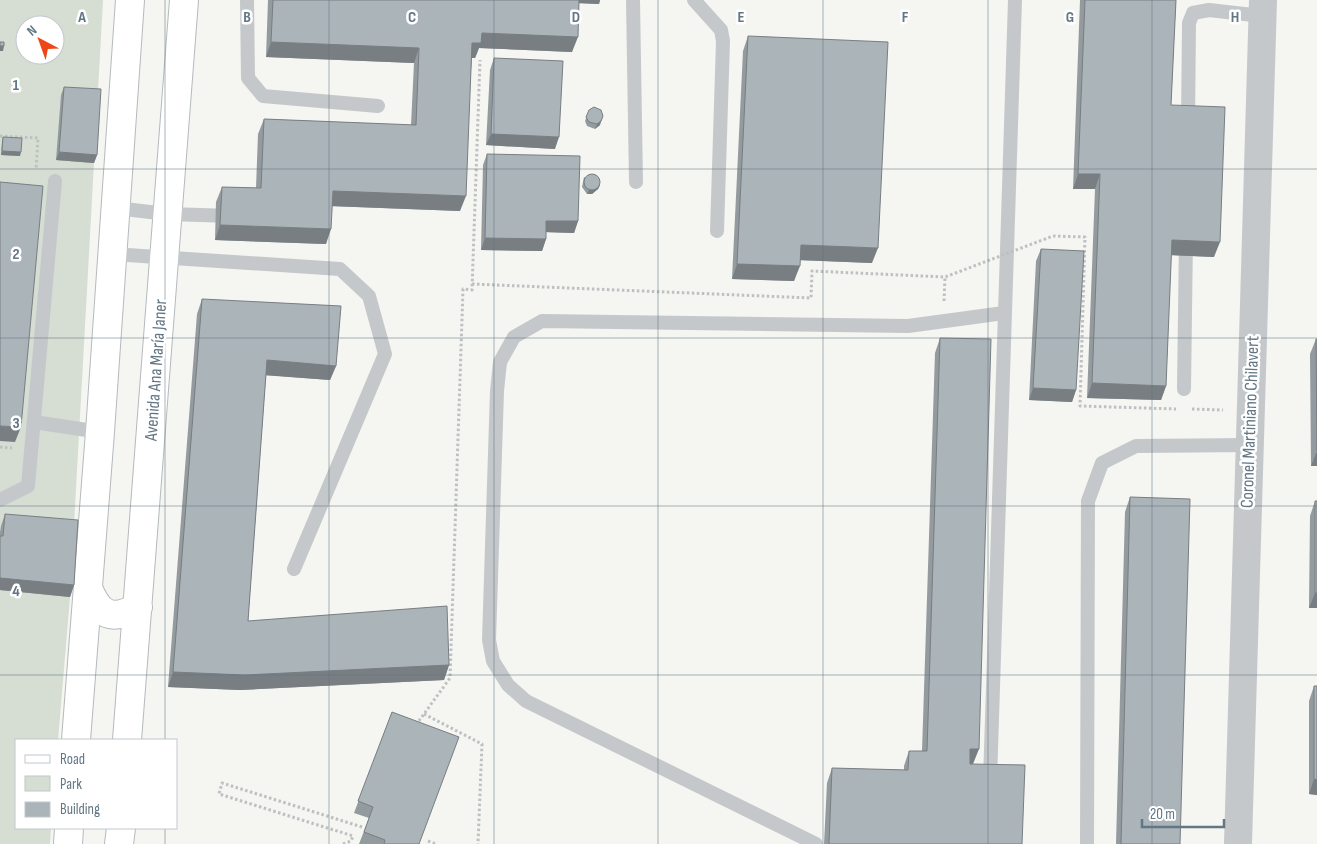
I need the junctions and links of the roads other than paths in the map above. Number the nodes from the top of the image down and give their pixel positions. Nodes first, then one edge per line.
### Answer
1 (130, 0) edge
2 (184, 0) edge
3 (247, 0) edge
4 (634, 0) edge
5 (694, 0) edge
6 (1015, 0) edge
7 (1262, 8) edge
8 (378, 106) dead end
9 (1188, 142) edge
10 (55, 181) road end
11 (636, 182) dead end
12 (116, 208) junction
13 (167, 214) junction
14 (246, 216) edge
15 (1186, 221) edge
16 (717, 231) dead end
17 (112, 254) junction
18 (164, 258) junction
19 (1004, 313) junction
20 (1184, 389) dead end
21 (34, 422) junction
22 (100, 432) junction
23 (1250, 445) junction
24 (0, 500) edge
25 (294, 569) dead end
26 (88, 588) junction
27 (138, 607) junction
28 (76, 739) edge
29 (127, 739) edge
30 (989, 795) edge
31 (69, 829) edge
32 (121, 829) edge
33 (68, 844) edge
34 (119, 844) edge
35 (816, 844) edge
36 (1087, 844) edge
37 (1238, 844) edge

1 - 12 street
2 - 13 street, Avenida Ana María Janer
3 - 8 lane
4 - 11 lane
5 - 16 lane
6 - 19 lane
7 - 9 lane
7 - 23 street, Coronel Martiniano Chilavert
10 - 21 lane
12 - 13 lane
12 - 17 street
13 - 14 lane
13 - 18 street, Avenida Ana María Janer
15 - 20 lane
17 - 18 lane
17 - 22 street
18 - 25 lane
18 - 27 street, Avenida Ana María Janer
19 - 30 lane
19 - 35 lane
21 - 22 lane
21 - 24 lane
22 - 26 street
23 - 36 lane
23 - 37 street, Coronel Martiniano Chilavert
26 - 27 street
26 - 28 street
27 - 29 street, Avenida Ana María Janer
31 - 33 street
32 - 34 street

